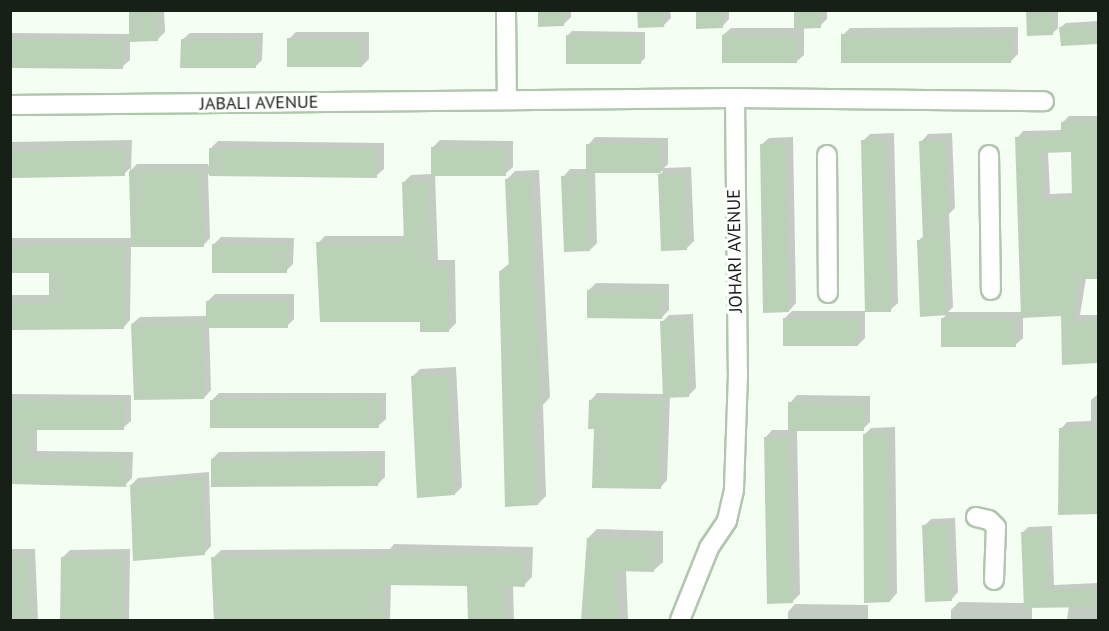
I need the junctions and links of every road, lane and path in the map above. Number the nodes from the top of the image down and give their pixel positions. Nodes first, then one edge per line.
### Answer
1 (506, 10) edge
2 (735, 98) junction
3 (507, 100) junction
4 (1044, 101) dead end
5 (10, 105) edge
6 (827, 155) dead end
7 (989, 155) dead end
8 (992, 290) dead end
9 (828, 293) dead end
10 (976, 517) dead end
11 (994, 580) dead end
12 (680, 621) edge

1 - 3 street
2 - 3 street
2 - 4 street
2 - 12 street, JOHARI AVENUE
3 - 5 street, JABALI AVENUE
6 - 9 street
7 - 8 street
10 - 11 street

